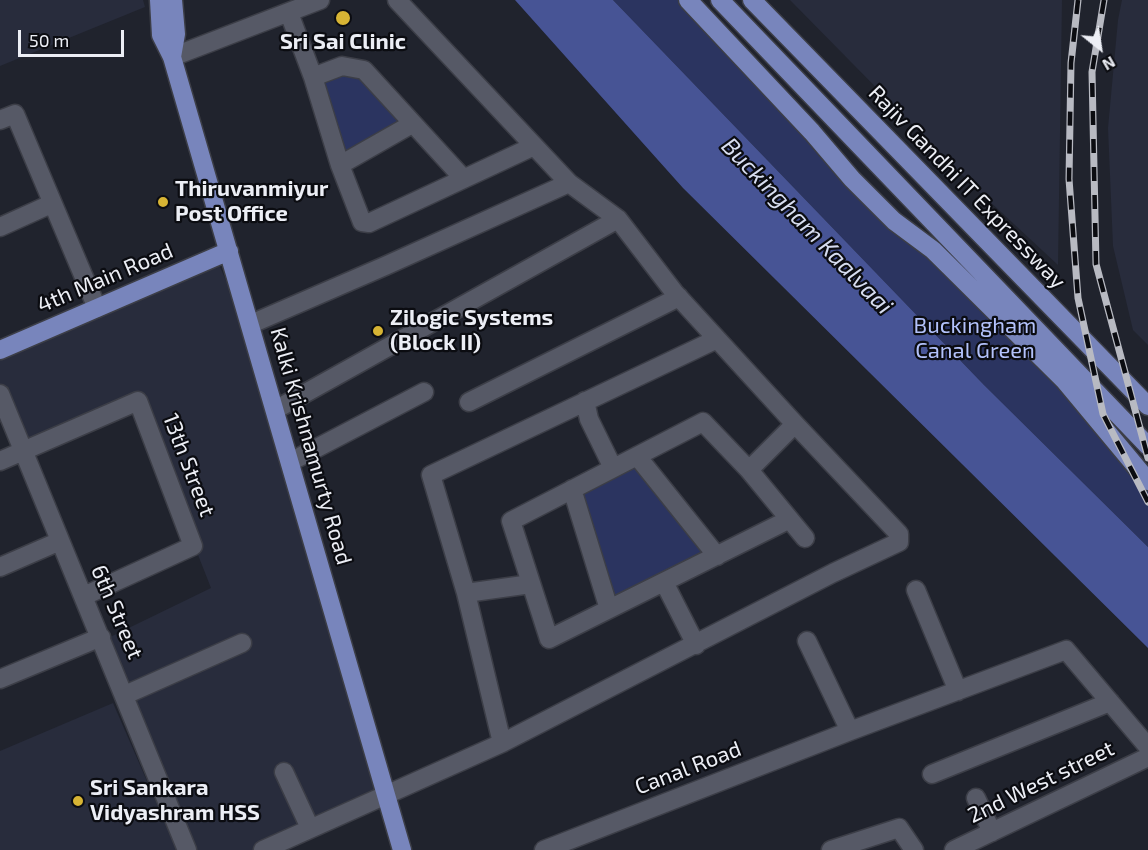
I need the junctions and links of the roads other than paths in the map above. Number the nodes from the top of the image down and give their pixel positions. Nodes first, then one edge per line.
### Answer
1 (159, 0) edge
2 (173, 0) edge
3 (320, 0) edge
4 (397, 0) edge
5 (688, 0) edge
6 (720, 0) edge
7 (752, 0) edge
8 (290, 13) junction
9 (172, 57) junction
10 (313, 77) junction
11 (7, 117) edge
12 (412, 124) junction
13 (534, 146) junction
14 (911, 164) junction
15 (340, 165) junction
16 (464, 178) junction
17 (894, 181) junction
18 (569, 183) junction
19 (945, 199) junction
20 (51, 204) junction
21 (927, 215) junction
22 (618, 219) junction
23 (0, 227) edge
24 (956, 244) junction
25 (933, 250) junction
26 (229, 251) junction
27 (679, 297) junction
28 (97, 308) junction
29 (251, 324) junction
30 (717, 339) junction
31 (0, 350) edge
32 (424, 392) dead end
33 (0, 394) edge
34 (585, 401) junction
35 (470, 402) dead end
36 (1148, 406) edge
37 (274, 410) junction
38 (795, 424) junction
39 (1148, 446) edge
40 (23, 451) junction
41 (637, 456) junction
42 (0, 461) edge
43 (290, 462) junction
44 (613, 468) junction
45 (749, 470) junction
46 (1148, 481) edge
47 (572, 489) junction
48 (788, 520) junction
49 (805, 538) dead end
50 (60, 541) junction
51 (717, 556) junction
52 (0, 567) edge
53 (664, 582) junction
54 (531, 584) junction
55 (916, 590) dead end
56 (466, 593) junction
57 (84, 596) junction
58 (609, 609) junction
59 (101, 637) junction
60 (807, 641) dead end
61 (242, 643) dead end
62 (696, 645) junction
63 (0, 679) edge
64 (958, 691) junction
65 (125, 695) junction
66 (1110, 702) junction
67 (850, 731) junction
68 (502, 743) junction
69 (1148, 747) edge
70 (1148, 757) edge
71 (284, 772) dead end
72 (933, 774) dead end
73 (387, 793) junction
74 (976, 798) dead end
75 (310, 828) junction
76 (992, 832) junction
77 (187, 850) edge
78 (263, 850) edge
79 (402, 850) edge
80 (544, 850) edge
81 (831, 850) edge
82 (914, 850) edge
83 (954, 850) edge

1 - 9 main road, Kalki Krishnamurty Road
2 - 9 main road, Kalki Krishnamurty Road
3 - 8 street
4 - 13 street
5 - 25 main road
6 - 17 main road
7 - 14 main road, Rajiv Gandhi IT Expressway
8 - 9 street
8 - 10 street
9 - 26 main road, Kalki Krishnamurty Road
10 - 12 street
10 - 15 street
11 - 20 street
12 - 15 street
12 - 16 street
13 - 16 street
13 - 18 street
14 - 17 main road
14 - 19 main road, Rajiv Gandhi IT Expressway
15 - 16 street
17 - 21 main road
18 - 22 street
18 - 29 street
19 - 21 main road
19 - 36 main road, Rajiv Gandhi IT Expressway
20 - 23 street
20 - 28 street
21 - 24 main road
22 - 27 street
22 - 37 street
24 - 25 main road
24 - 39 main road
25 - 46 main road
26 - 28 main road, 4th Main Road
26 - 29 main road, Kalki Krishnamurty Road
27 - 30 street
27 - 35 street
28 - 31 main road, 4th Main Road
29 - 37 main road, Kalki Krishnamurty Road
30 - 34 street
30 - 38 street
32 - 43 street
33 - 40 street, 6th Street
34 - 44 street
34 - 56 street
37 - 43 main road, Kalki Krishnamurty Road
38 - 45 street
38 - 62 street
40 - 42 street
40 - 50 street, 6th Street
40 - 57 street, 13th Street
41 - 44 street
41 - 45 street
41 - 51 street
43 - 73 main road, Kalki Krishnamurty Road
44 - 47 street
45 - 48 street
47 - 54 street
47 - 58 street
48 - 49 street
48 - 51 street
50 - 52 street
50 - 57 street, 6th Street
51 - 53 street
53 - 58 street
53 - 62 street
54 - 56 street
54 - 58 street
55 - 64 street
56 - 68 street
57 - 59 street, 6th Street
59 - 63 street
59 - 65 street, 6th Street
60 - 67 street
61 - 65 street
62 - 68 street
64 - 66 street, Canal Road
64 - 67 street, Canal Road
65 - 77 street, 6th Street
66 - 69 street, Canal Road
66 - 72 street
67 - 80 street, Canal Road
68 - 73 street
70 - 76 street, 2nd West street
71 - 75 street
73 - 75 street
73 - 79 main road, Kalki Krishnamurty Road
74 - 76 street
75 - 78 street
76 - 83 street, 2nd West street
81 - 82 street

